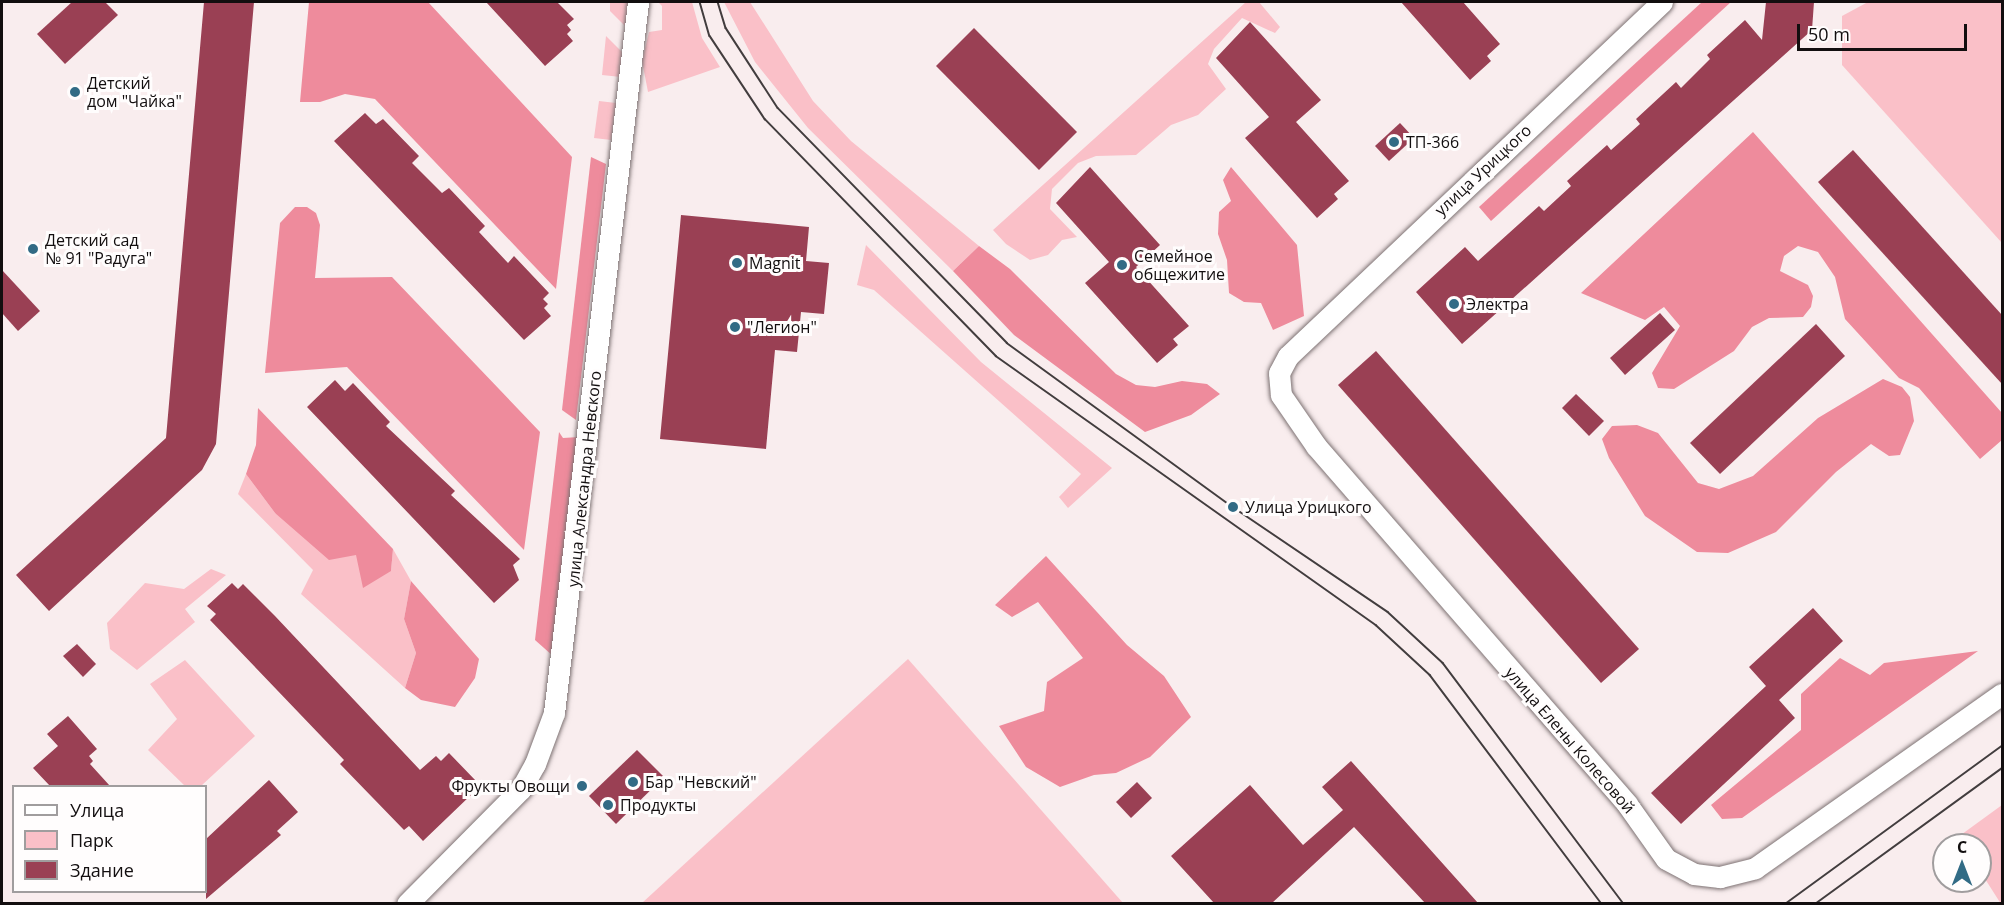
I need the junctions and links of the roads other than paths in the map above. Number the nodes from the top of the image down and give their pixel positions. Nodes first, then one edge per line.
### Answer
1 (638, 2) edge
2 (1662, 2) edge
3 (1304, 339) joint
4 (2002, 693) edge
5 (407, 903) edge

1 - 5 street, улица Александра Невского
2 - 3 street, улица Урицкого
3 - 4 street, улица Елены Колесовой

